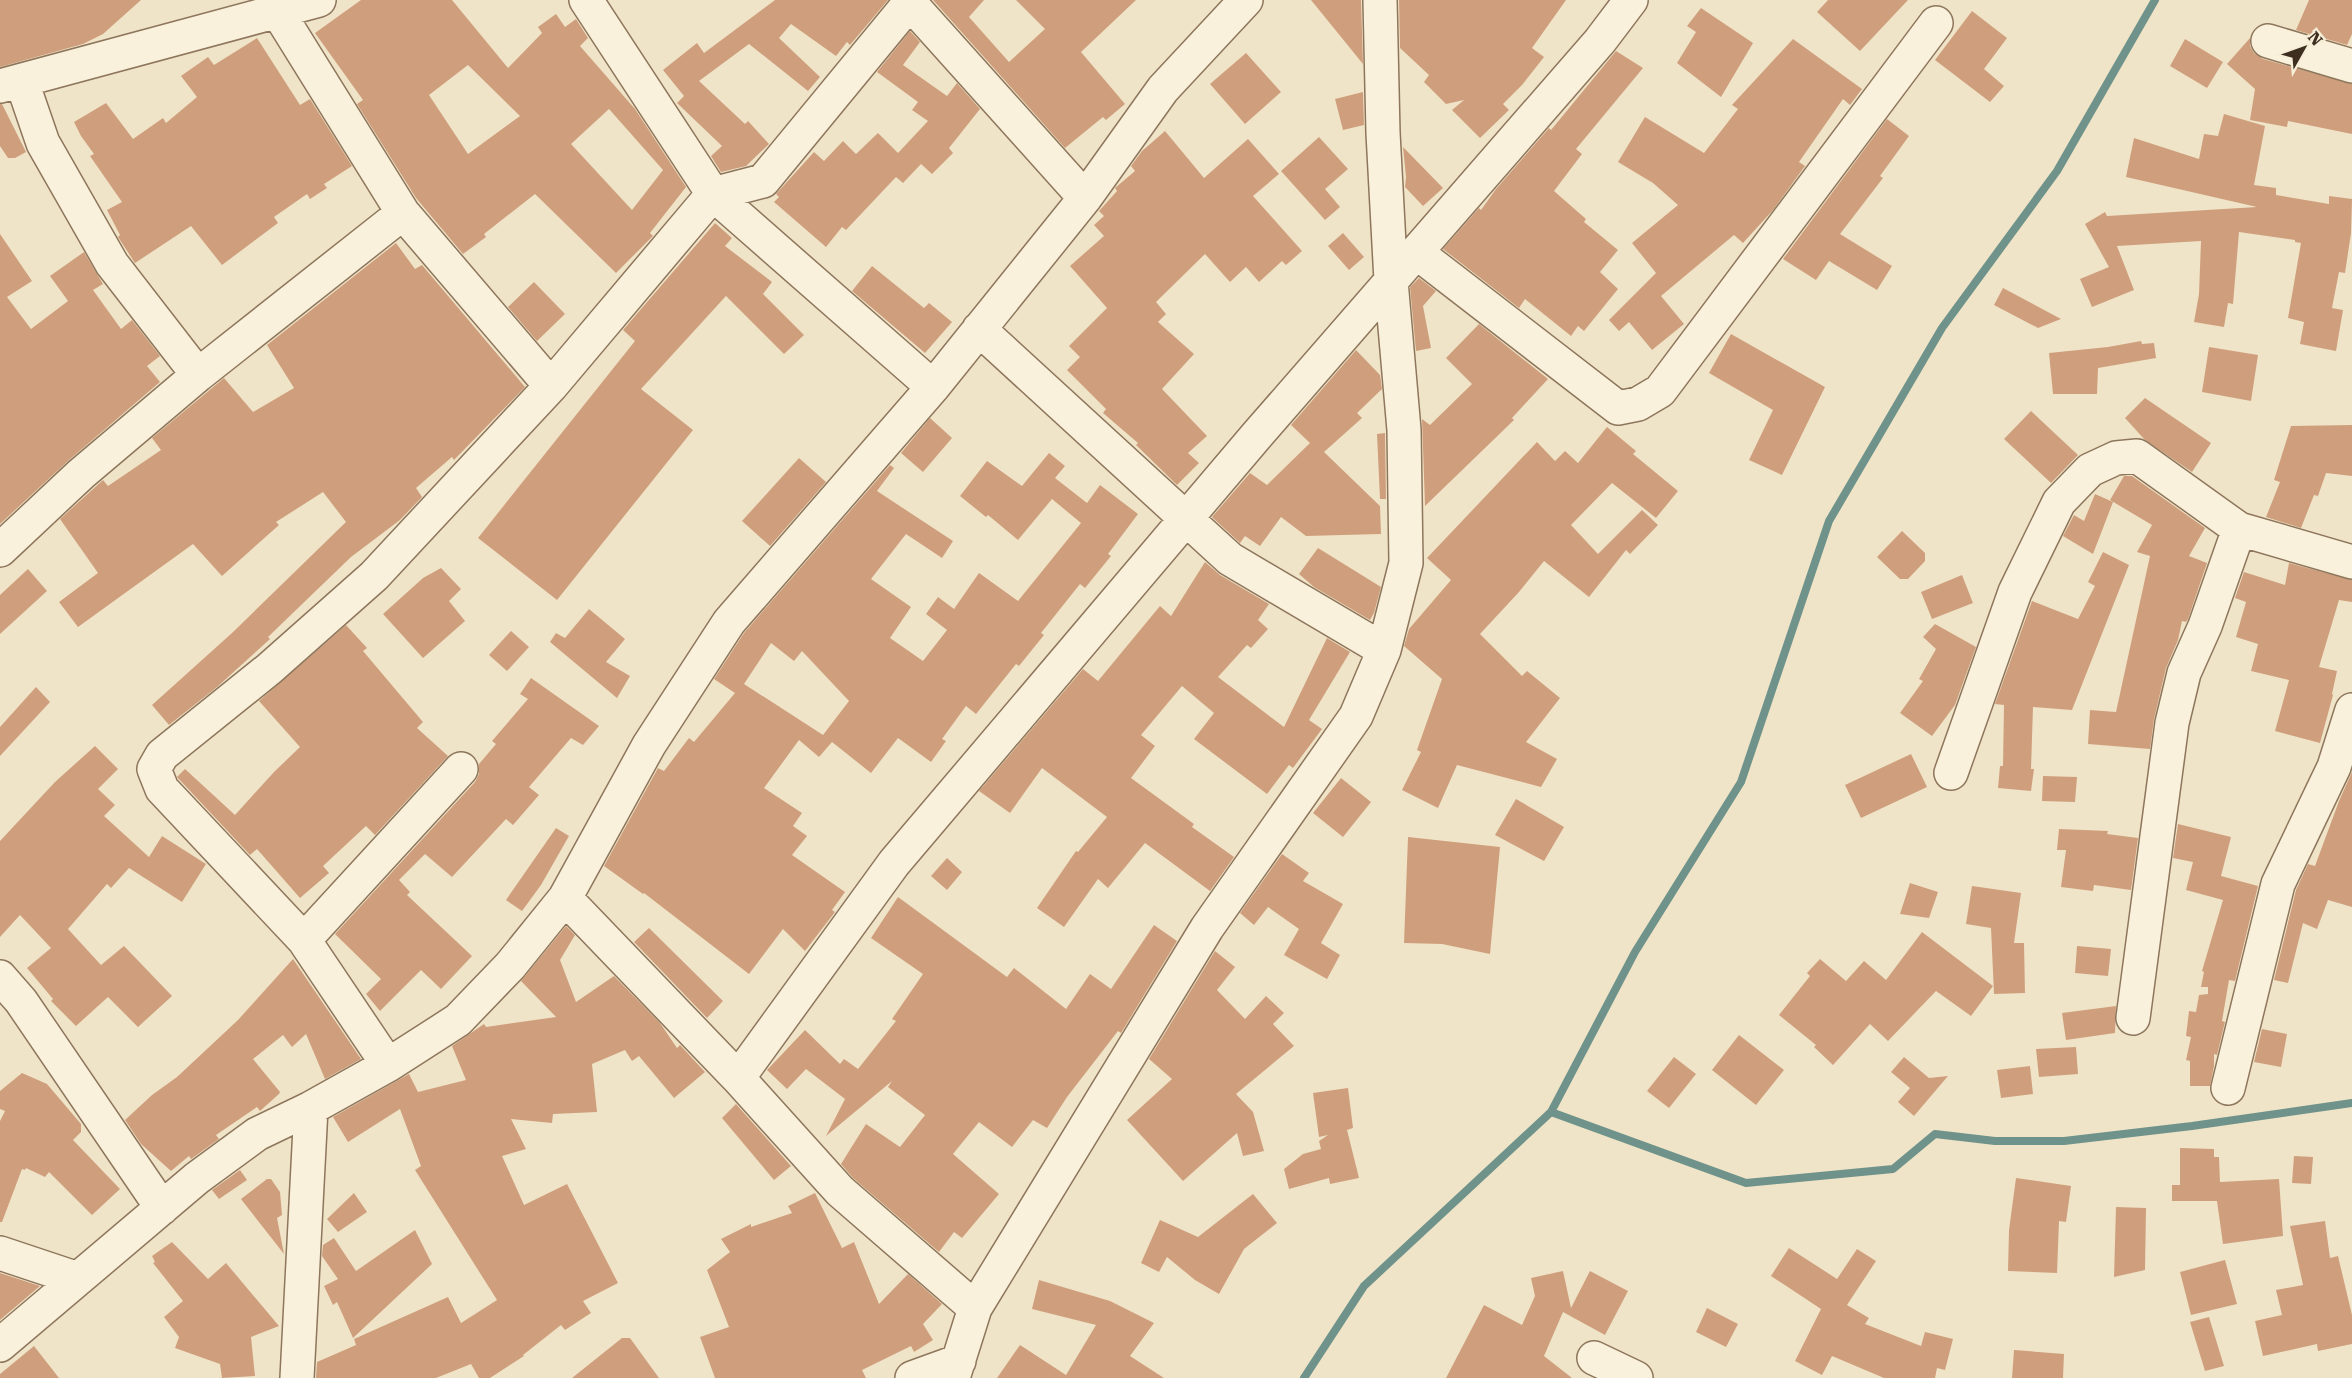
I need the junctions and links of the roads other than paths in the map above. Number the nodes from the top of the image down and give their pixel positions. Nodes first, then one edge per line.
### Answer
1 (586, 0) edge
2 (1246, 0) edge
3 (1380, 0) edge
4 (1631, 0) edge
5 (312, 1) edge
6 (911, 2) edge
7 (278, 12) junction
8 (1936, 23) dead end
9 (2268, 41) dead end
10 (2352, 66) edge
11 (11, 84) edge
12 (713, 194) junction
13 (1085, 198) junction
14 (403, 213) junction
15 (1416, 252) junction
16 (1391, 281) junction
17 (979, 329) junction
18 (198, 375) junction
19 (551, 386) junction
20 (933, 387) junction
21 (1186, 518) junction
22 (2239, 529) junction
23 (0, 550) edge
24 (2352, 562) edge
25 (1384, 650) junction
26 (2352, 710) edge
27 (461, 769) dead end
28 (1951, 773) dead end
29 (565, 898) junction
30 (304, 940) junction
31 (0, 977) edge
32 (2133, 1018) dead end
33 (388, 1065) junction
34 (738, 1078) junction
35 (2228, 1088) dead end
36 (311, 1108) junction
37 (162, 1208) junction
38 (0, 1253) edge
39 (78, 1279) junction
40 (975, 1308) junction
41 (0, 1345) edge
42 (1594, 1358) dead end
43 (956, 1369) edge
44 (297, 1378) edge
45 (912, 1378) edge
46 (1636, 1378) edge

1 - 12 street
2 - 13 street
3 - 16 street
4 - 15 street
5 - 7 street
6 - 12 street
6 - 13 street
7 - 11 street
7 - 14 street
8 - 15 street
9 - 10 street
11 - 18 street
12 - 19 street
12 - 20 street
13 - 17 street
14 - 18 street
14 - 19 street
15 - 16 street
16 - 21 street
16 - 25 street
17 - 20 street
17 - 21 street
18 - 23 street
19 - 30 street
20 - 29 street
21 - 25 street
21 - 34 street
22 - 24 street
22 - 28 street
22 - 32 street
25 - 40 street
26 - 35 street
27 - 30 street
29 - 33 street
29 - 34 street
30 - 33 street
31 - 37 street
33 - 36 street
34 - 40 street
36 - 37 street
36 - 44 street
37 - 39 street
38 - 39 street
39 - 41 street
40 - 43 street
42 - 46 street
43 - 45 street

